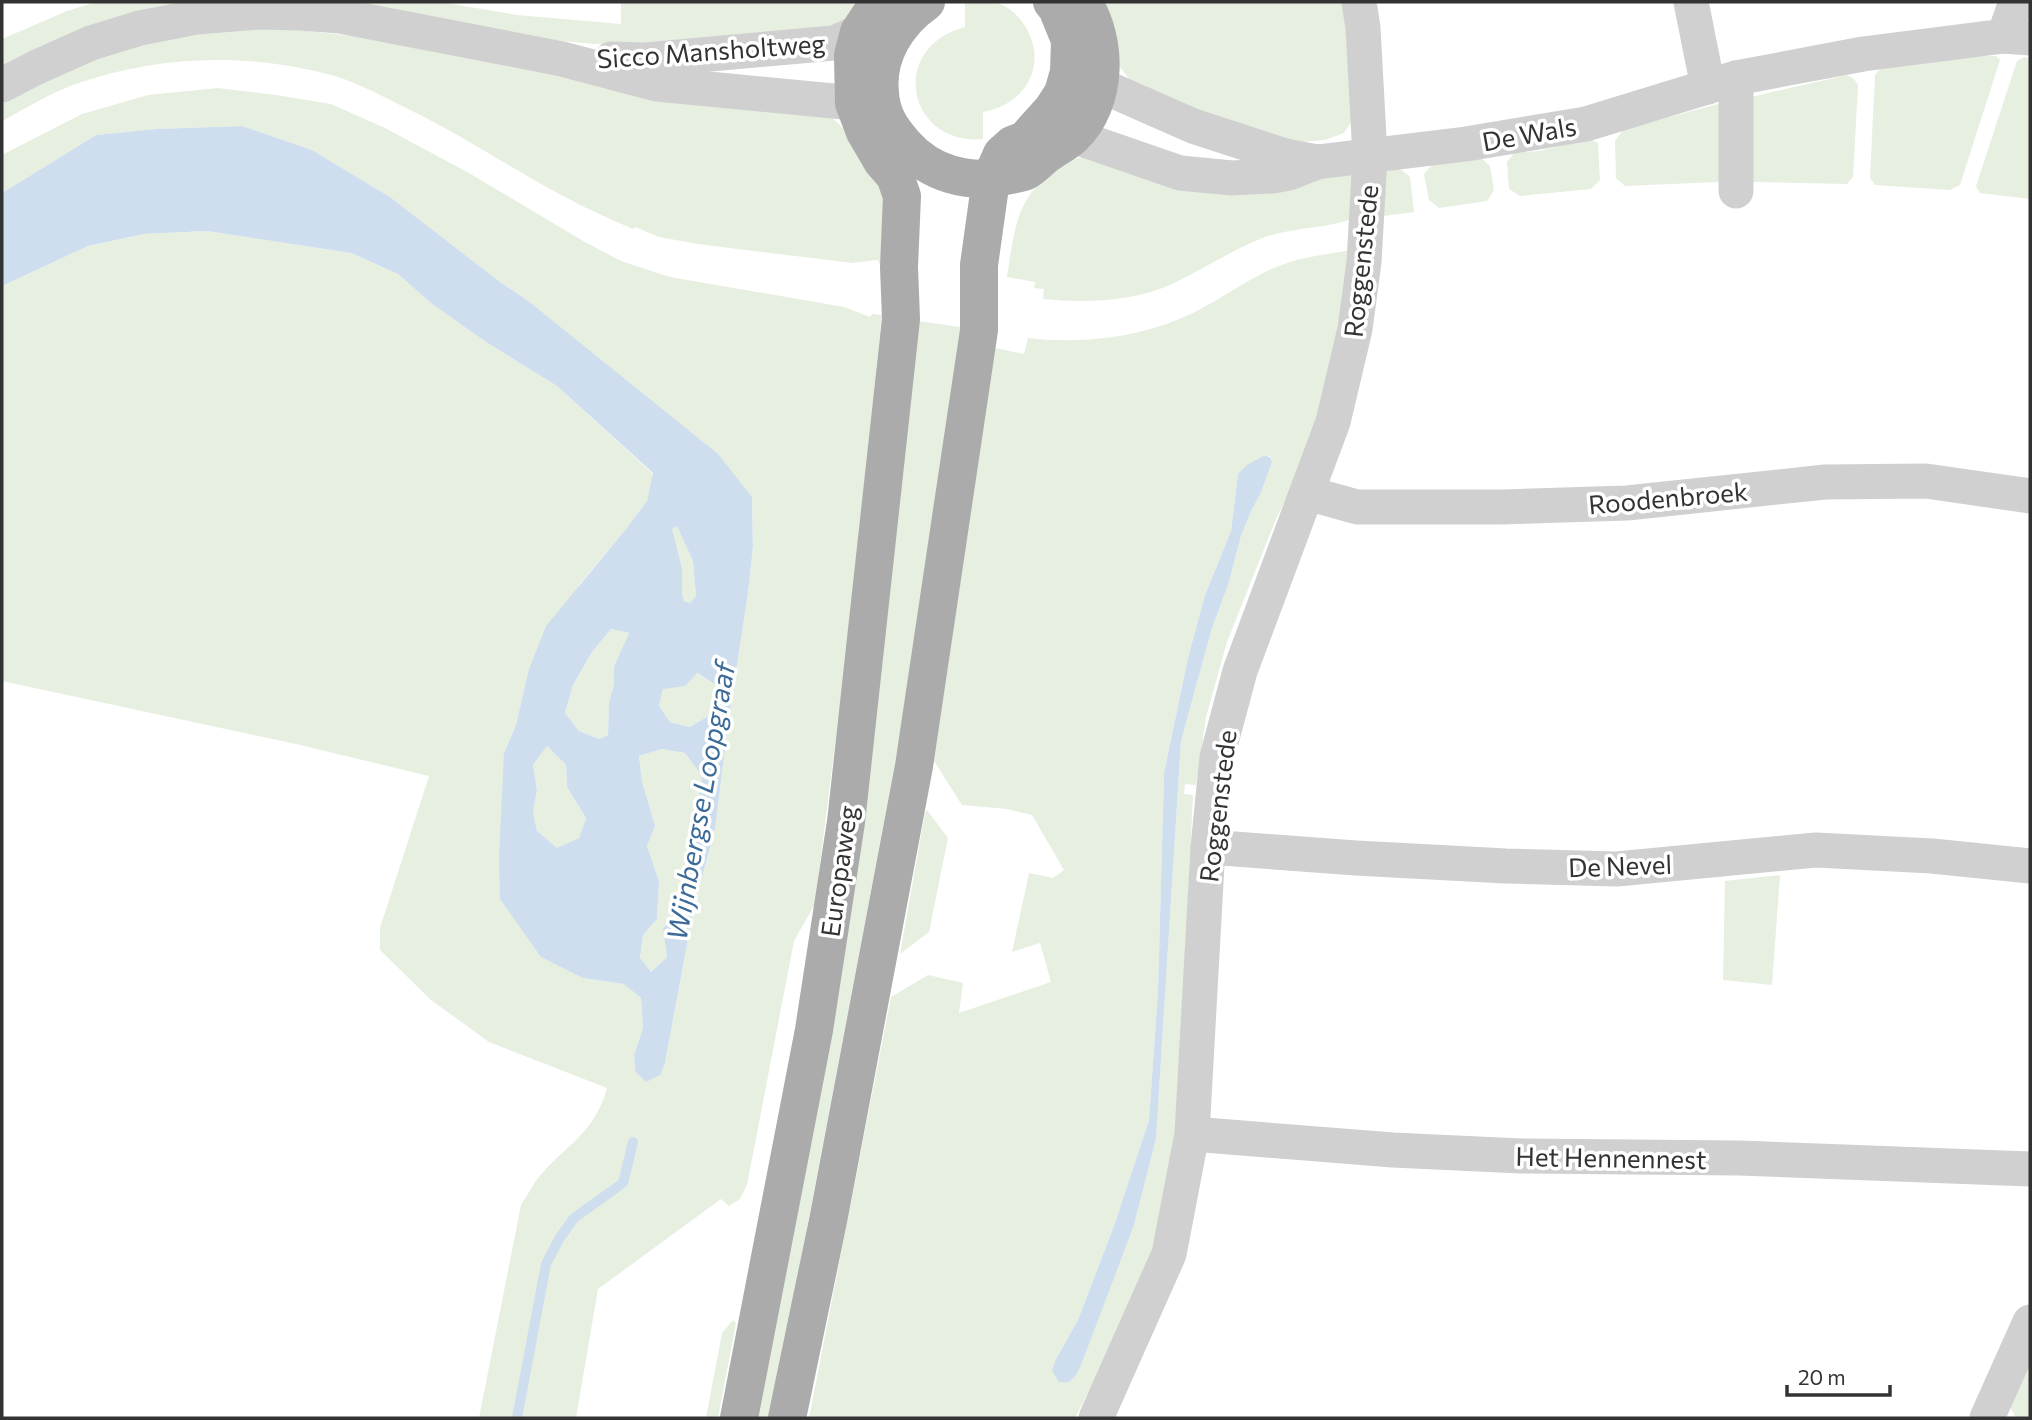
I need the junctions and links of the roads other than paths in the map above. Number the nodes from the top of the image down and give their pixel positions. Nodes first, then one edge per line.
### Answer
1 (926, 2) edge
2 (1052, 2) edge
3 (1083, 2) edge
4 (1359, 2) edge
5 (1691, 2) edge
6 (2016, 2) edge
7 (869, 17) edge
8 (2017, 37) edge
9 (562, 59) junction
10 (1084, 75) junction
11 (1722, 83) junction
12 (2, 85) edge
13 (867, 104) junction
14 (1073, 136) junction
15 (1370, 156) junction
16 (923, 162) junction
17 (1317, 162) junction
18 (1009, 175) junction
19 (1735, 191) dead end
20 (906, 269) junction
21 (1307, 493) junction
22 (2030, 496) edge
23 (1208, 847) junction
24 (2030, 866) edge
25 (1192, 1134) junction
26 (2030, 1169) edge
27 (2030, 1322) edge
28 (739, 1418) edge
29 (787, 1418) edge
30 (1096, 1418) edge
31 (1987, 1418) edge

1 - 13 main road
2 - 10 main road
3 - 10 main road
4 - 15 street, Roggenstede
5 - 11 street
6 - 8 street
7 - 9 street, Sicco Mansholtweg
7 - 13 main road
8 - 11 street, De Wals
9 - 12 street, Sicco Mansholtweg
9 - 13 street, Sicco Mansholtweg
10 - 14 main road
10 - 17 street, De Wals
10 - 18 main road
11 - 15 street, De Wals
11 - 19 street
13 - 16 main road
13 - 20 main road, Europaweg
14 - 17 street, De Wals
14 - 18 main road
15 - 17 street, De Wals
15 - 21 street, Roggenstede
16 - 18 main road
16 - 20 main road, Europaweg
18 - 29 main road, Europaweg
20 - 28 main road, Europaweg
21 - 22 street, Roodenbroek
21 - 23 street, Roggenstede
23 - 24 street, De Nevel
23 - 25 street, Roggenstede
25 - 26 street, Het Hennennest
25 - 30 street, Roggenstede
27 - 31 street

